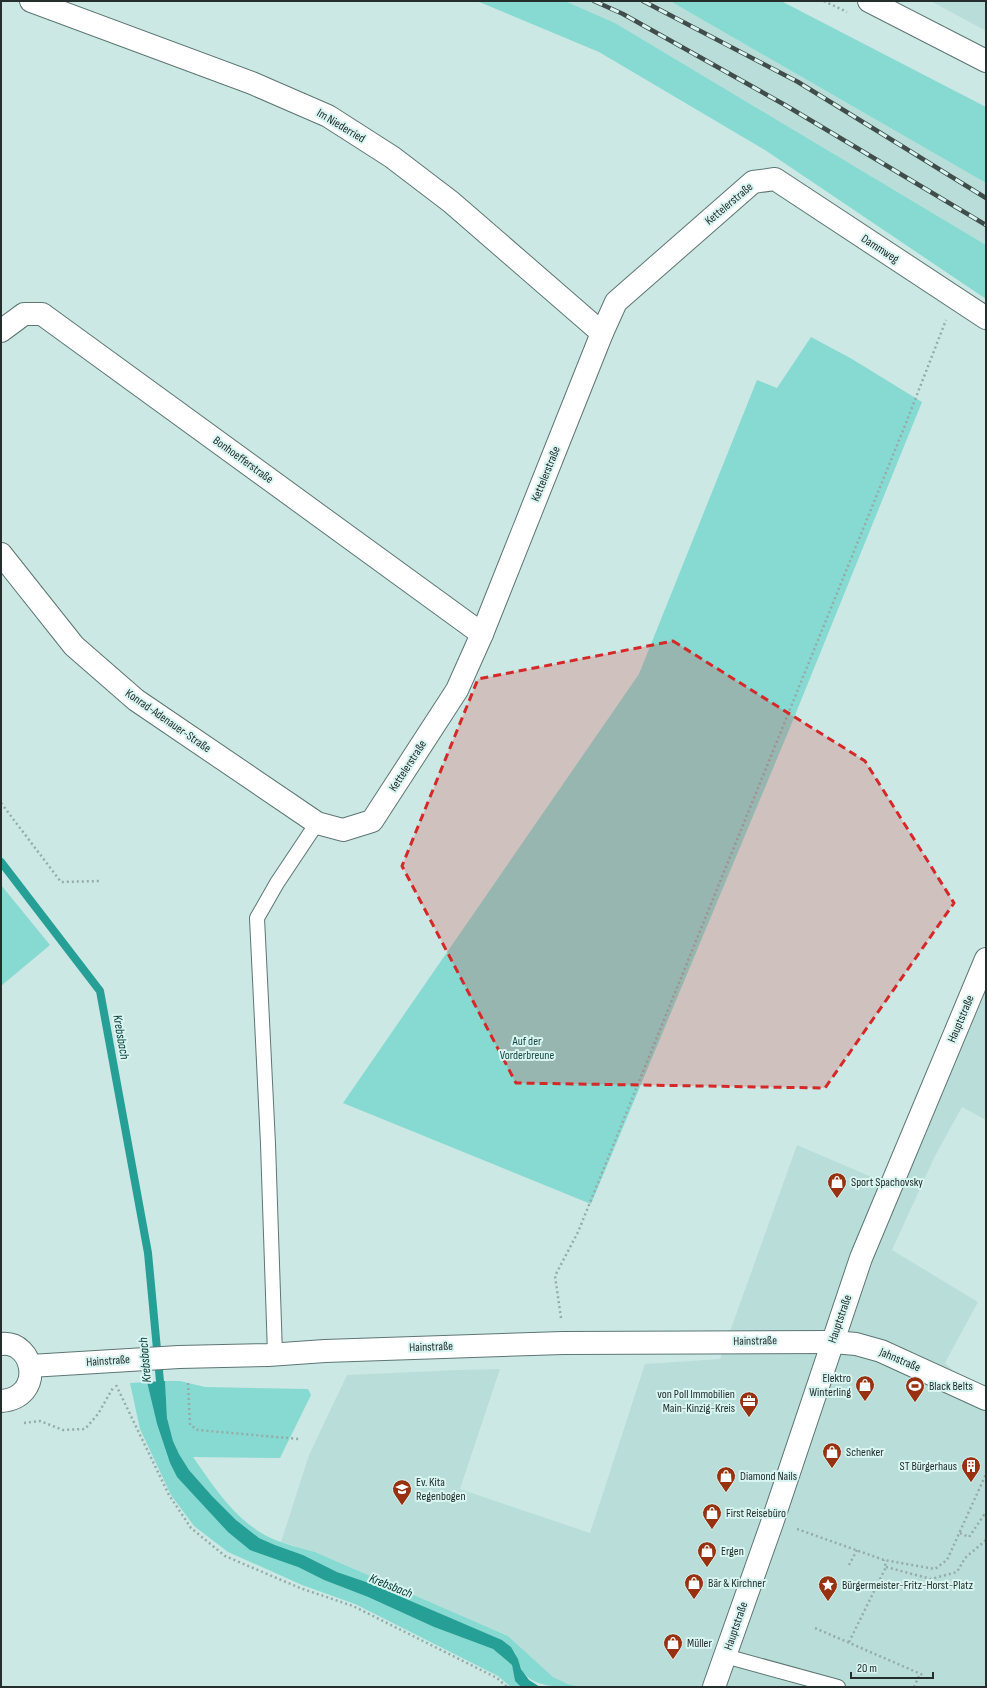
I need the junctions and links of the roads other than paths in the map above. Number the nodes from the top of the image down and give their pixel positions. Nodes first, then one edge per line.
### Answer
1 (31, 1) edge
2 (869, 1) edge
3 (986, 61) edge
4 (775, 179) joint
5 (986, 318) edge
6 (1, 331) edge
7 (602, 333) junction
8 (1, 554) edge
9 (482, 634) junction
10 (372, 821) joint
11 (316, 824) junction
12 (986, 959) edge
13 (833, 1342) junction
14 (1, 1344) edge
15 (275, 1354) junction
16 (30, 1366) junction
17 (986, 1399) edge
18 (1, 1401) edge
19 (725, 1656) junction
20 (714, 1687) edge
21 (838, 1687) edge

1 - 7 street, Im Niederried
2 - 3 street
4 - 5 street, Dammweg
4 - 7 street, Kettelerstraße
6 - 9 street, Bonhoefferstraße
7 - 9 street, Kettelerstraße
8 - 11 street, Konrad-Adenauer-Straße
9 - 10 street, Kettelerstraße
10 - 11 street, Konrad-Adenauer-Straße
11 - 15 lane
12 - 13 street, Hauptstraße
13 - 15 street, Hainstraße
13 - 17 street, Jahnstraße
13 - 19 street, Hauptstraße
14 - 16 street
15 - 16 street, Hainstraße
16 - 18 street
19 - 20 street, Hauptstraße
19 - 21 lane

